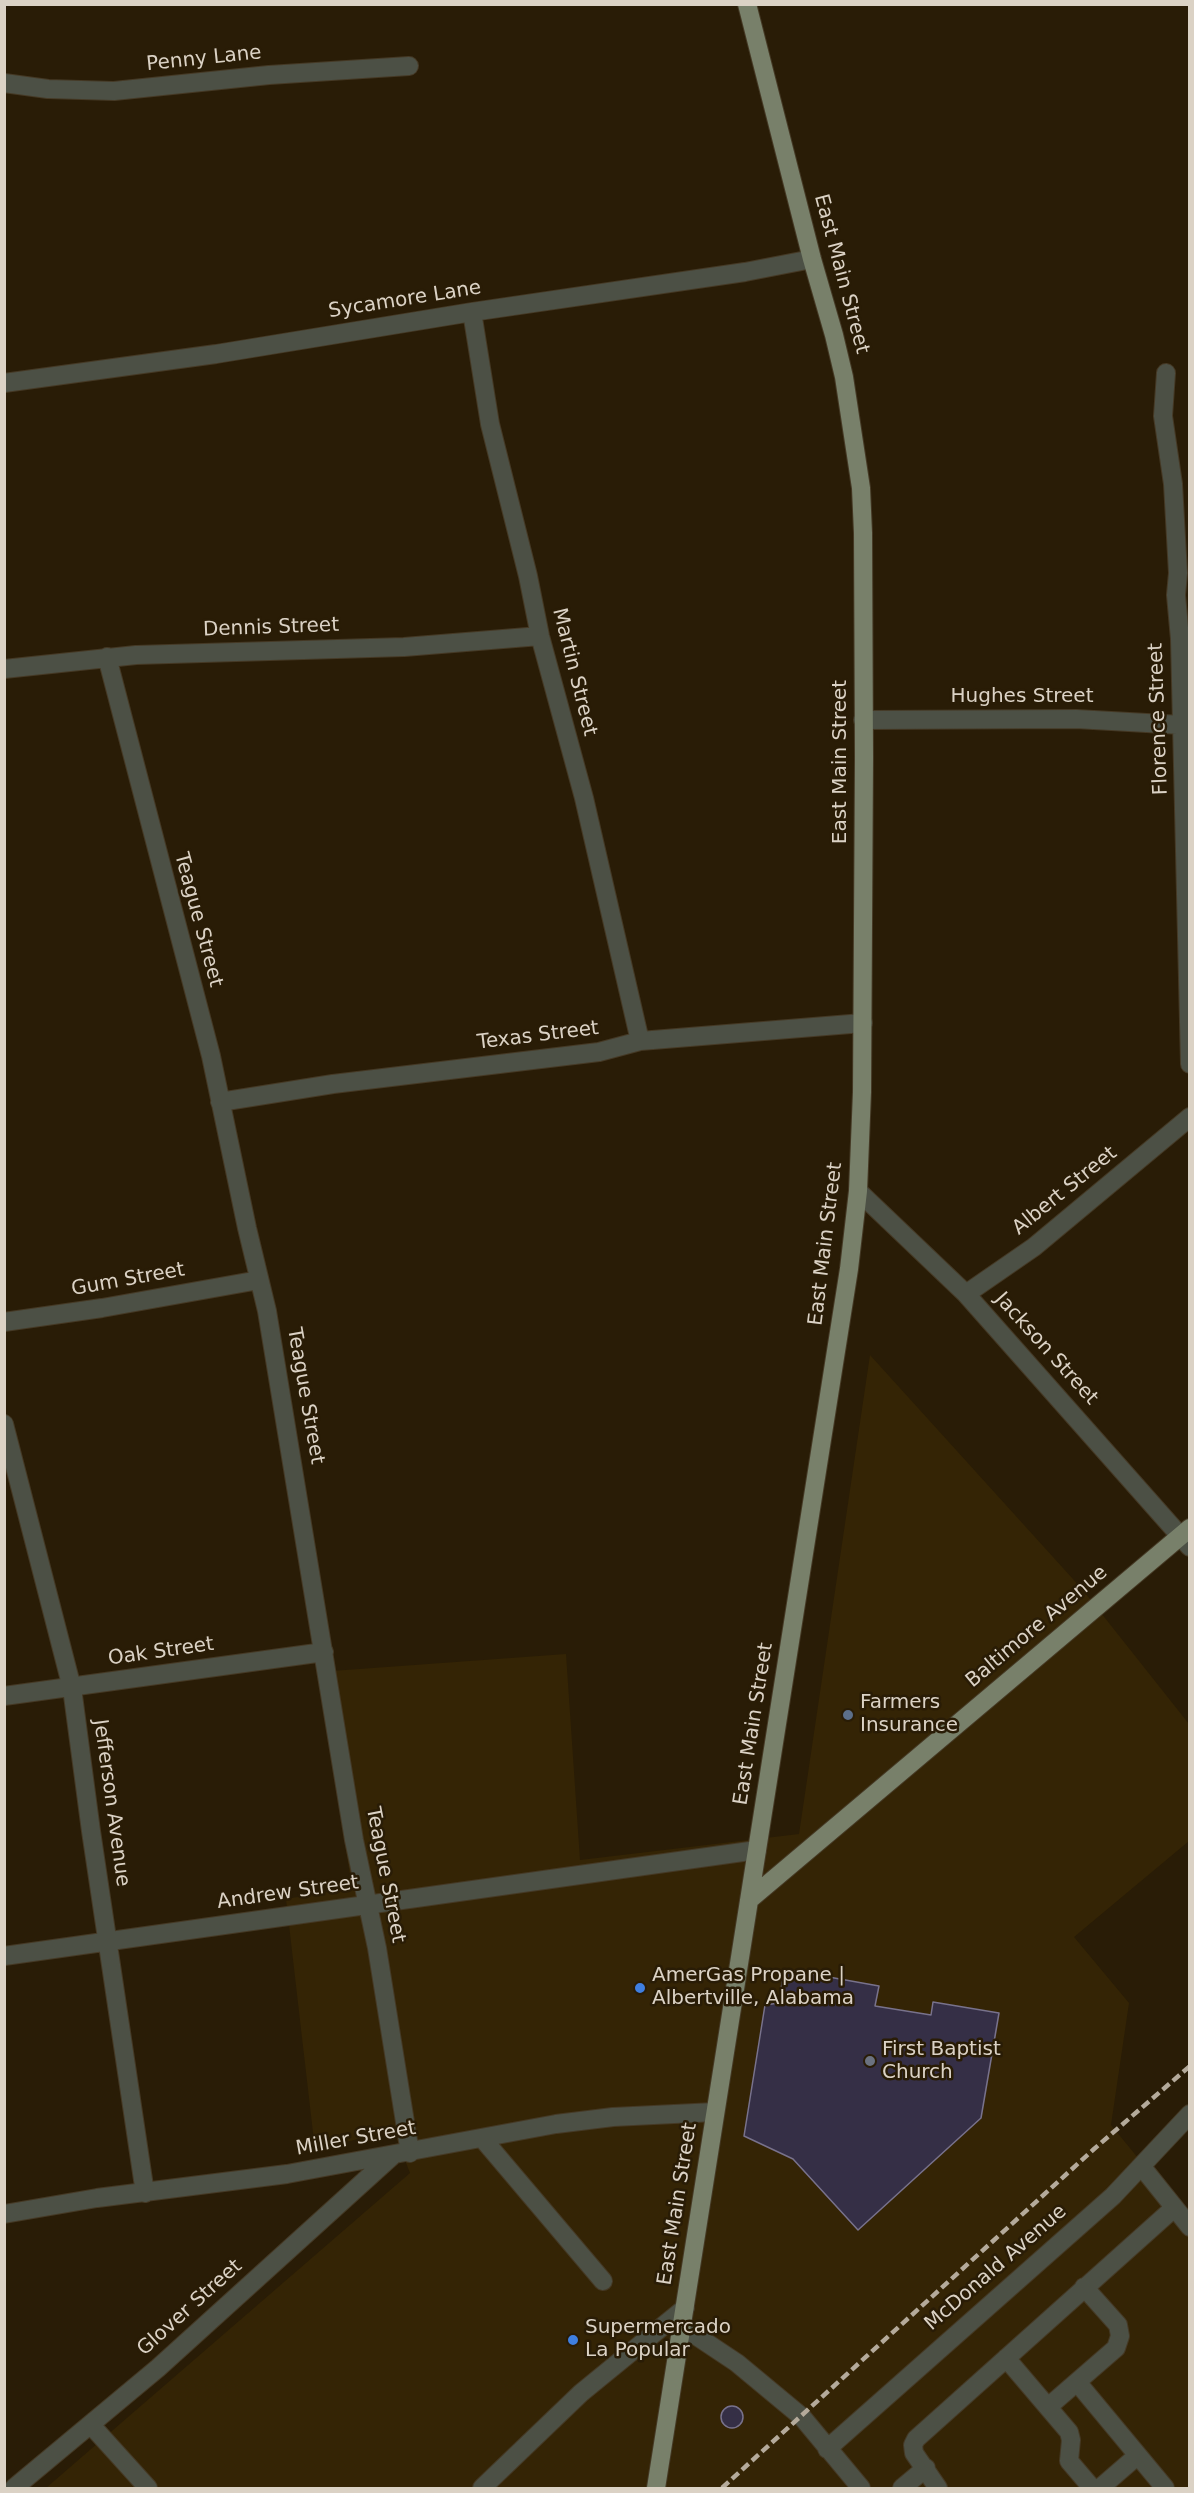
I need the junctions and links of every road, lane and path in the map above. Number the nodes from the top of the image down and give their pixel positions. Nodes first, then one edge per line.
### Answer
1 (747, 4) edge
2 (409, 66) dead end
3 (4, 83) edge
4 (812, 259) junction
5 (472, 312) junction
6 (1166, 373) dead end
7 (4, 383) edge
8 (540, 636) junction
9 (106, 657) junction
10 (4, 669) edge
11 (863, 720) junction
12 (1182, 725) junction
13 (863, 1023) junction
14 (640, 1041) junction
15 (1190, 1064) edge
16 (220, 1102) junction
17 (1190, 1117) edge
18 (858, 1191) junction
19 (259, 1280) junction
20 (966, 1294) junction
21 (4, 1322) edge
22 (4, 1424) edge
23 (1186, 1537) edge
24 (324, 1652) junction
25 (72, 1688) junction
26 (4, 1696) edge
27 (757, 1850) junction
28 (749, 1900) junction
29 (368, 1905) junction
30 (108, 1941) junction
31 (4, 1956) edge
32 (715, 2112) junction
33 (1190, 2114) edge
34 (482, 2138) junction
35 (401, 2155) junction
36 (1142, 2167) junction
37 (146, 2193) junction
38 (1174, 2208) junction
39 (4, 2214) edge
40 (1190, 2227) edge
41 (603, 2281) dead end
42 (1084, 2288) junction
43 (685, 2308) junction
44 (683, 2327) junction
45 (1006, 2358) junction
46 (1077, 2382) junction
47 (1048, 2407) junction
48 (91, 2425) junction
49 (827, 2449) junction
50 (1137, 2456) junction
51 (926, 2468) junction
52 (14, 2488) edge
53 (148, 2488) edge
54 (482, 2488) edge
55 (656, 2488) edge
56 (861, 2488) edge
57 (902, 2488) edge
58 (938, 2488) edge
59 (1092, 2488) edge
60 (1100, 2488) edge
61 (1165, 2488) edge

1 - 4 main road, East Main Street
2 - 3 street, Penny Lane
4 - 5 street, Sycamore Lane
4 - 11 main road, East Main Street
5 - 7 street, Sycamore Lane
5 - 8 street, Martin Street
6 - 12 street, Florence Street
8 - 9 street, Dennis Street
8 - 14 street, Martin Street
9 - 10 street, Dennis Street
9 - 16 street, Teague Street
11 - 12 street, Hughes Street
11 - 13 main road, East Main Street
12 - 15 street, Florence Street
13 - 14 street, Texas Street
13 - 18 main road, East Main Street
14 - 16 street, Texas Street
16 - 19 street, Teague Street
17 - 20 street, Albert Street
18 - 20 street, Jackson Street
18 - 27 main road, East Main Street
19 - 21 street, Gum Street
19 - 24 street, Teague Street
20 - 23 street, Jackson Street
22 - 25 street, Jefferson Avenue
23 - 28 main road, Baltimore Avenue
24 - 25 street, Oak Street
24 - 29 street, Teague Street
25 - 26 street, Oak Street
25 - 30 street, Jefferson Avenue
27 - 28 main road, East Main Street
27 - 29 street, Andrew Street
28 - 32 main road, East Main Street
29 - 30 street, Andrew Street
29 - 35 street, Teague Street
30 - 31 street, Andrew Street
30 - 37 street, Jefferson Avenue
32 - 34 street, Miller Street
32 - 43 main road, East Main Street
33 - 36 street, McDonald Avenue
34 - 35 street, Miller Street
34 - 41 street
35 - 37 street, Miller Street
35 - 48 street, Glover Street
36 - 38 street
36 - 49 street, McDonald Avenue
37 - 39 street, Miller Street
38 - 40 street
38 - 42 street
42 - 45 street
42 - 46 street
43 - 44 main road, East Main Street
43 - 54 street
44 - 49 street
44 - 55 main road, East Main Street
45 - 47 street
45 - 51 street
46 - 47 street
46 - 50 street
47 - 59 street
48 - 52 street, Glover Street
48 - 53 street
49 - 56 street
50 - 60 street
50 - 61 street
51 - 57 street
51 - 58 street

